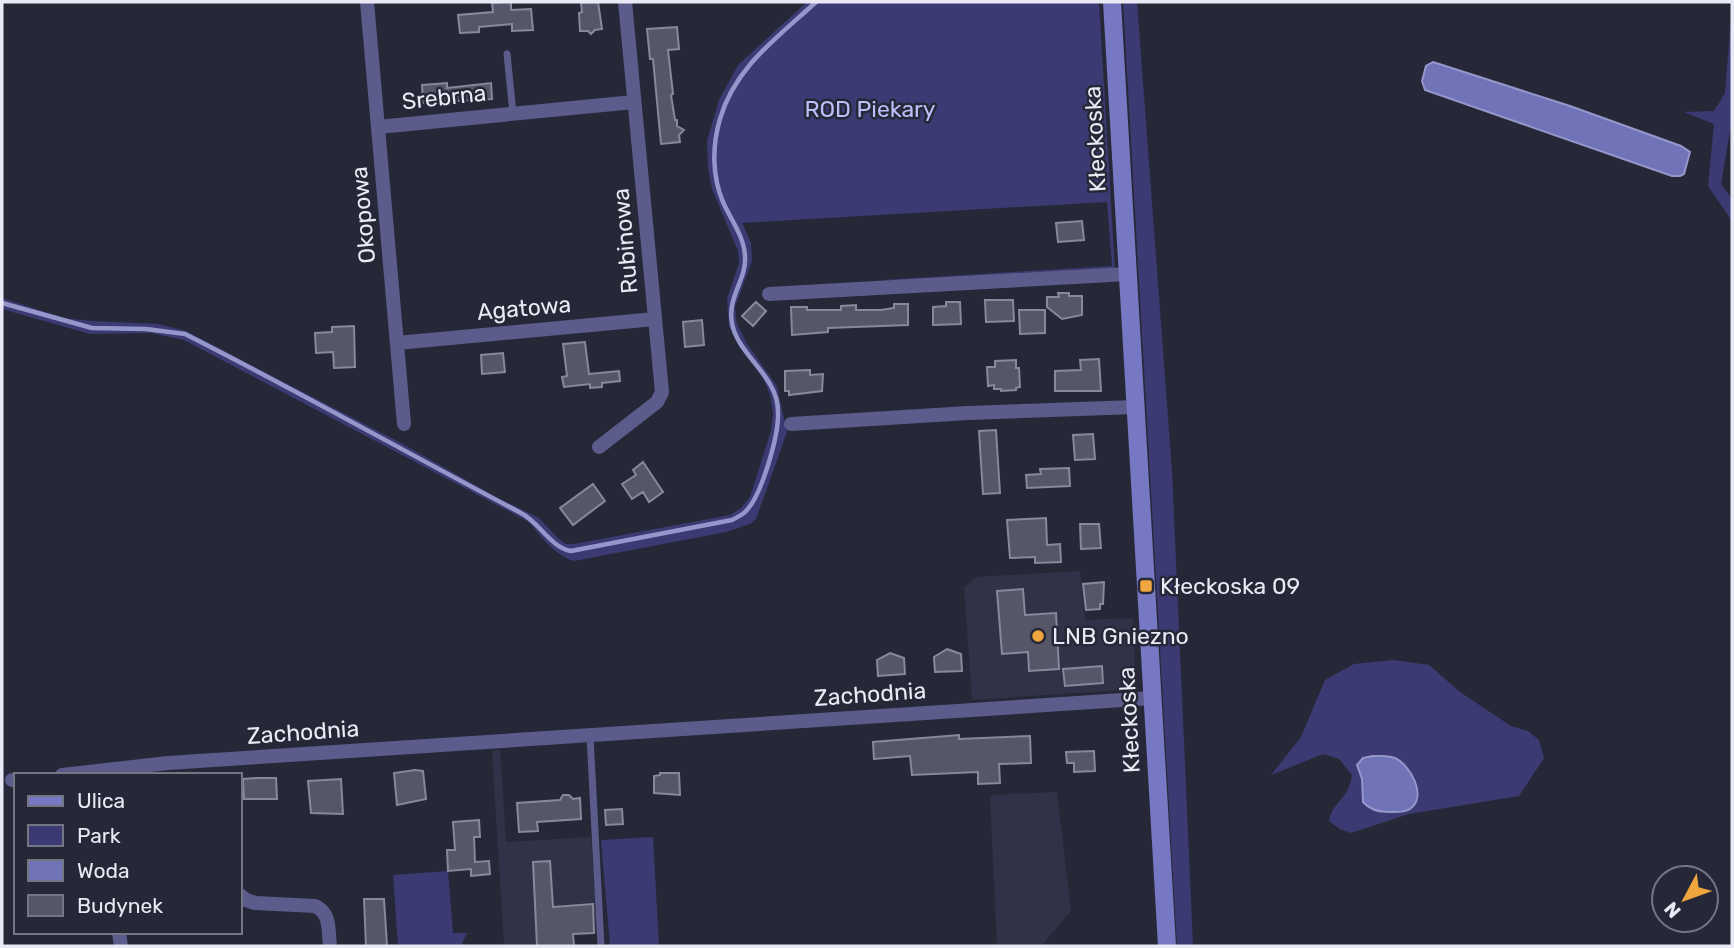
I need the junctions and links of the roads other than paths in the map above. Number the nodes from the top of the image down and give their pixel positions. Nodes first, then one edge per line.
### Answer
1 (367, 2) edge
2 (625, 2) edge
3 (1112, 2) edge
4 (507, 54) dead end
5 (634, 102) junction
6 (513, 113) junction
7 (378, 127) junction
8 (1128, 274) junction
9 (769, 294) dead end
10 (655, 318) junction
11 (397, 343) junction
12 (1135, 407) junction
13 (404, 424) dead end
14 (791, 424) dead end
15 (599, 447) dead end
16 (1153, 698) junction
17 (590, 736) junction
18 (168, 769) edge
19 (97, 773) edge
20 (242, 897) edge
21 (330, 946) edge
22 (601, 946) edge
23 (1167, 946) edge

1 - 7 street, Okopowa
2 - 5 street, Rubinowa
3 - 8 main road, Kłeckoska
4 - 6 lane, Srebrna
5 - 6 street, Srebrna
5 - 10 street, Rubinowa
6 - 7 street, Srebrna
7 - 11 street, Okopowa
8 - 9 street
8 - 12 main road, Kłeckoska
10 - 11 street, Agatowa
10 - 15 street, Rubinowa
11 - 13 street, Okopowa
12 - 14 street
12 - 16 main road, Kłeckoska
16 - 17 street, Zachodnia
16 - 23 main road, Kłeckoska
17 - 18 street, Zachodnia
17 - 22 lane
18 - 19 street, Zachodnia
20 - 21 street

